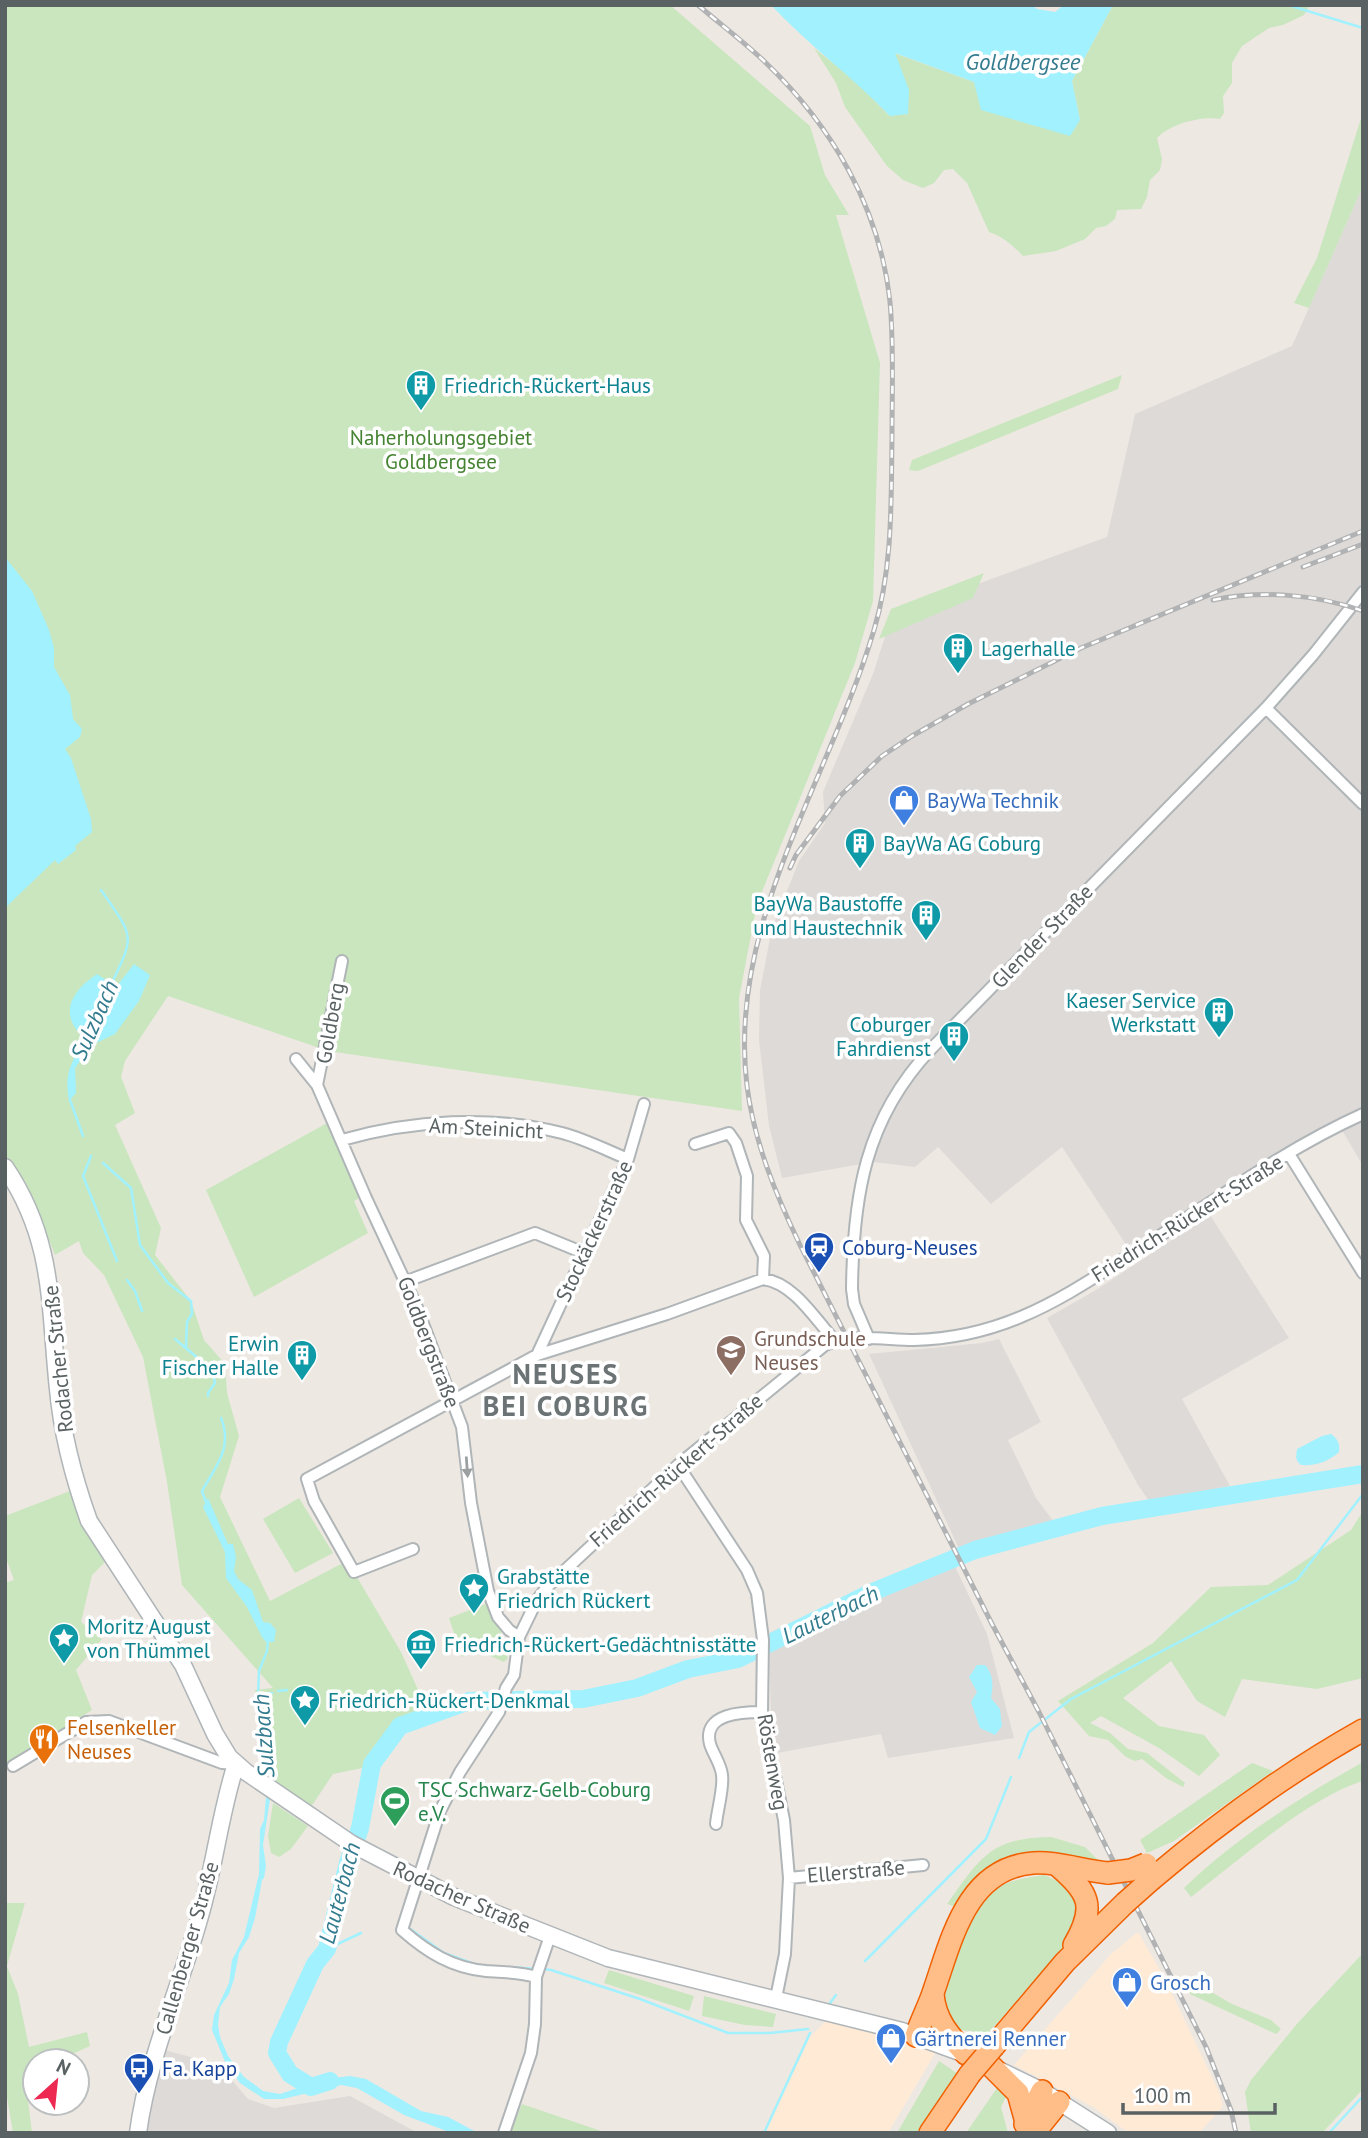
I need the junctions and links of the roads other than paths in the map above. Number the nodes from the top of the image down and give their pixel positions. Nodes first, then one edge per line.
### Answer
1 (1363, 592) edge
2 (1266, 708) junction
3 (1363, 804) edge
4 (342, 961) dead end
5 (296, 1059) dead end
6 (317, 1085) junction
7 (644, 1104) dead end
8 (1363, 1114) edge
9 (342, 1140) junction
10 (695, 1144) dead end
11 (1289, 1154) junction
12 (628, 1159) junction
13 (5, 1167) edge
14 (584, 1253) junction
15 (1363, 1272) edge
16 (763, 1279) junction
17 (407, 1281) junction
18 (869, 1339) junction
19 (835, 1341) junction
20 (537, 1355) junction
21 (452, 1400) junction
22 (678, 1465) junction
23 (413, 1549) dead end
24 (519, 1637) junction
25 (762, 1712) junction
26 (1363, 1730) edge
27 (1363, 1747) edge
28 (236, 1763) junction
29 (13, 1766) dead end
30 (716, 1824) dead end
31 (923, 1865) dead end
32 (1057, 1866) junction
33 (789, 1878) junction
34 (1152, 1878) junction
35 (417, 1880) junction
36 (1128, 1909) junction
37 (550, 1936) junction
38 (1065, 1962) junction
39 (537, 1971) junction
40 (933, 1994) junction
41 (776, 1998) junction
42 (916, 2036) junction
43 (985, 2062) junction
44 (1050, 2097) junction
45 (1027, 2129) edge
46 (138, 2133) edge
47 (504, 2133) edge
48 (930, 2133) edge
49 (945, 2133) edge
50 (1108, 2133) edge

1 - 2 street, Glender Straße
2 - 3 street
2 - 18 street, Glender Straße
4 - 6 street, Goldberg
5 - 6 street, Goldbergstraße
6 - 9 street, Goldbergstraße
7 - 12 street, Stockäckerstraße
8 - 11 street, Friedrich-Rückert-Straße
9 - 12 street, Am Steinicht
9 - 17 street, Goldbergstraße
10 - 16 street
11 - 15 street
11 - 18 street, Friedrich-Rückert-Straße
12 - 14 street, Stockäckerstraße
13 - 28 street, Rodacher Straße
14 - 17 street
14 - 20 street, Stockäckerstraße
16 - 19 street
16 - 20 street
17 - 21 street, Goldbergstraße
18 - 19 street, Friedrich-Rückert-Straße
19 - 22 street, Friedrich-Rückert-Straße
20 - 21 street
21 - 23 street
21 -> 24 street, Goldbergstraße
22 - 24 street, Friedrich-Rückert-Straße
22 - 25 street, Röstenweg
24 - 35 street, Friedrich-Rückert-Straße
25 - 30 street
25 - 33 street, Röstenweg
26 - 34 highway
27 - 34 highway
28 - 29 street
28 - 35 street, Rodacher Straße
28 - 46 street, Callenberger Straße
31 - 33 street, Ellerstraße
32 - 34 highway, bridge
32 - 38 highway
32 - 40 highway
33 - 41 street, Röstenweg
34 - 36 highway, bridge
35 - 37 street, Rodacher Straße
35 - 39 street, Friedrich-Rückert-Straße
36 - 38 highway
36 - 43 highway
37 - 39 street
37 - 41 street, Rodacher Straße
38 - 43 highway
39 - 47 street
40 - 42 highway
40 - 43 highway
41 - 42 street, Rodacher Straße
42 - 43 street, Rodacher Straße
43 - 44 street, Rodacher Straße
43 - 45 highway
43 - 48 highway
43 - 49 highway
44 - 45 highway
44 - 50 street, Rodacher Straße

